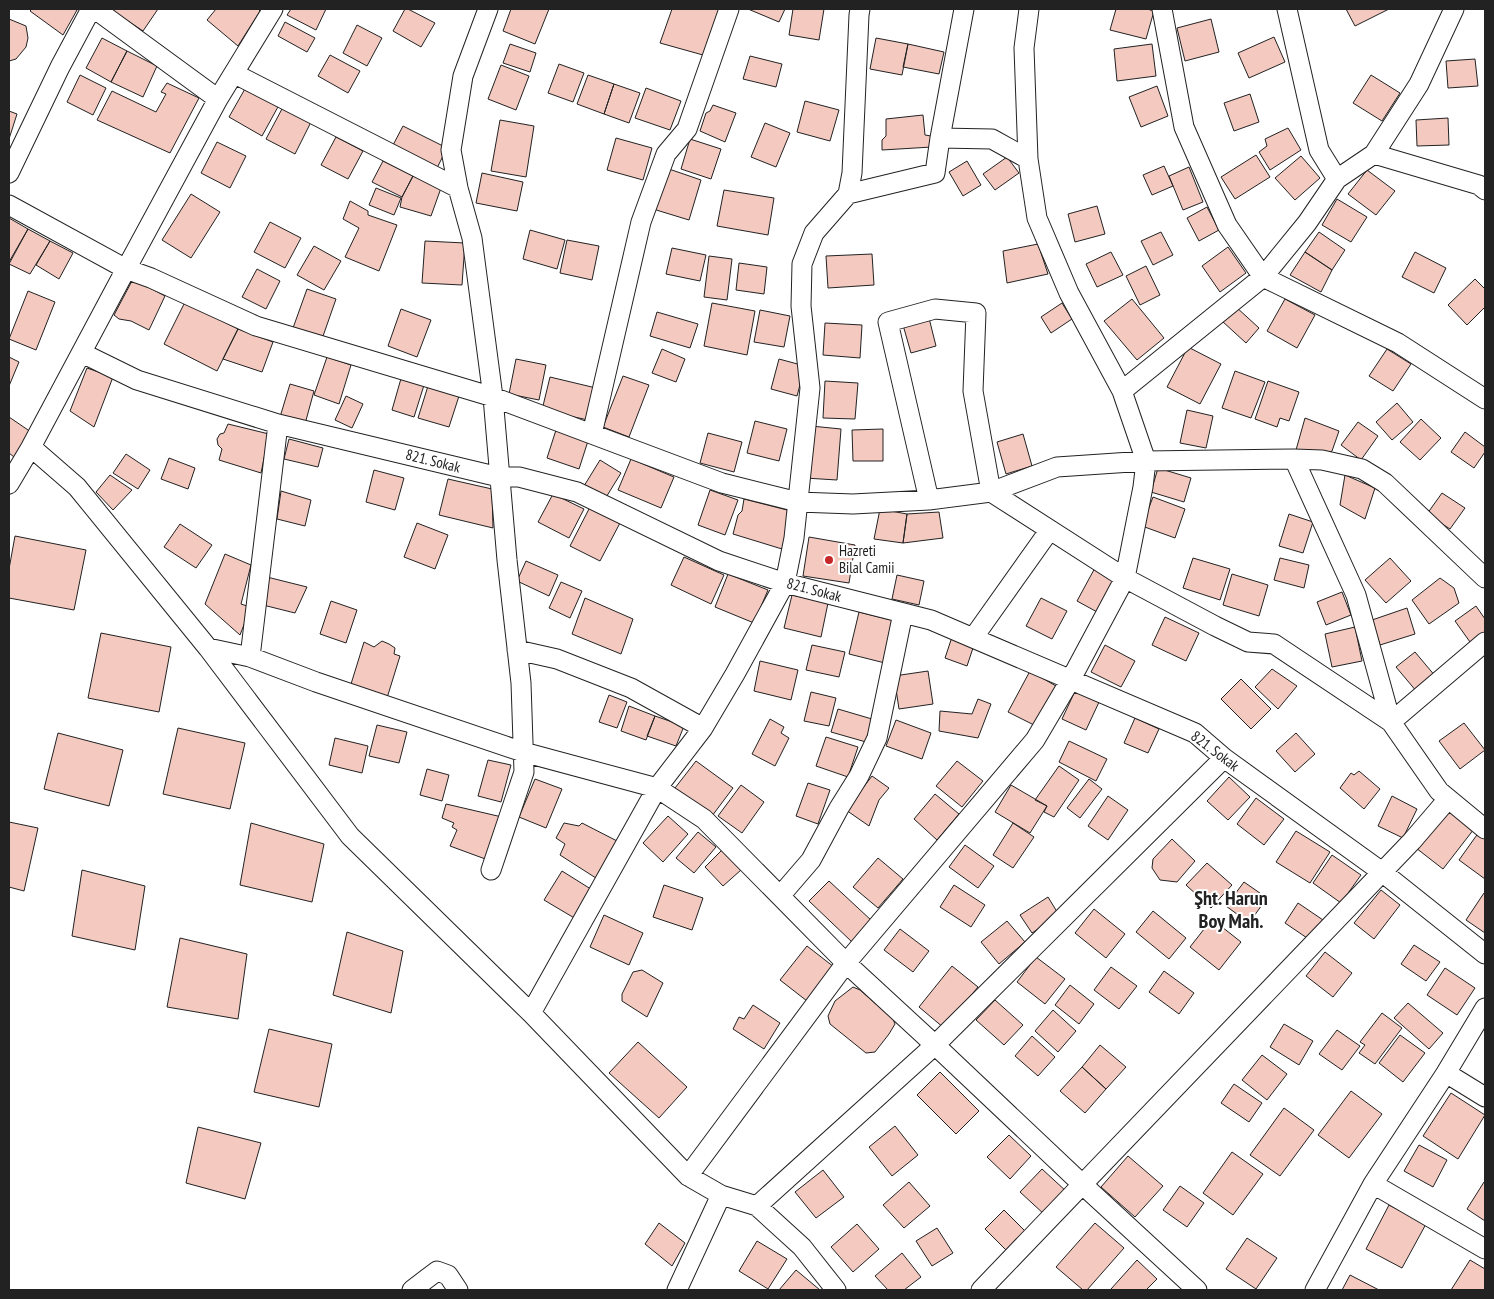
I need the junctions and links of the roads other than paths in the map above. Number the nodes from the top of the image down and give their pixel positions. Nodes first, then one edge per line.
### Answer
1 (273, 9) edge
2 (488, 9) edge
3 (729, 9) edge
4 (964, 9) edge
5 (1028, 9) edge
6 (1162, 9) edge
7 (1287, 9) edge
8 (1454, 9) edge
9 (99, 10) edge
10 (854, 11) edge
11 (235, 74) junction
12 (218, 99) junction
13 (940, 138) junction
14 (1374, 154) junction
15 (1028, 159) junction
16 (9, 173) edge
17 (1337, 179) junction
18 (458, 188) junction
19 (1485, 190) edge
20 (848, 194) junction
21 (9, 205) edge
22 (126, 269) junction
23 (1263, 277) junction
24 (82, 353) junction
25 (1122, 391) junction
26 (493, 397) junction
27 (1485, 399) edge
28 (278, 424) junction
29 (592, 434) junction
30 (31, 447) junction
31 (1294, 459) junction
32 (1146, 461) junction
33 (499, 477) junction
34 (9, 484) edge
35 (991, 492) junction
36 (929, 500) junction
37 (798, 502) junction
38 (1049, 531) junction
39 (1125, 578) junction
40 (1485, 578) edge
41 (784, 582) junction
42 (903, 613) junction
43 (973, 638) junction
44 (1485, 642) edge
45 (208, 648) junction
46 (517, 650) junction
47 (250, 657) junction
48 (1071, 679) junction
49 (1391, 722) junction
50 (703, 728) junction
51 (523, 752) junction
52 (1224, 758) junction
53 (657, 788) junction
54 (1448, 798) junction
55 (1485, 829) edge
56 (490, 870) dead end
57 (1382, 872) junction
58 (780, 896) junction
59 (1485, 954) edge
60 (846, 963) junction
61 (1485, 1008) edge
62 (531, 1013) junction
63 (935, 1045) junction
64 (1446, 1073) junction
65 (1485, 1097) edge
66 (688, 1176) junction
67 (1373, 1184) junction
68 (1083, 1185) junction
69 (721, 1195) junction
70 (757, 1206) junction
71 (1485, 1249) edge
72 (412, 1290) edge
73 (458, 1290) edge
74 (677, 1290) edge
75 (836, 1290) edge
76 (981, 1290) edge
77 (1197, 1290) edge
78 (1315, 1290) edge

1 - 11 street
2 - 18 street
3 - 29 street
4 - 13 street
5 - 15 street
6 - 23 street
7 - 17 street
8 - 14 street
9 - 12 street
9 - 16 street
10 - 20 street
11 - 12 street
11 - 18 street
12 - 22 street
13 - 15 street
13 - 20 street
14 - 17 street
14 - 19 street
15 - 25 street
17 - 23 street
18 - 26 street
20 - 37 street
21 - 22 street
22 - 24 street
22 - 26 street
23 - 25 street
23 - 27 street
24 - 28 street, 821. Sokak
24 - 30 street
25 - 32 street
26 - 29 street
26 - 33 street
28 - 33 street, 821. Sokak
28 - 47 street
29 - 37 street
30 - 34 street
30 - 45 street
31 - 32 street
31 - 40 street
31 - 49 street
32 - 35 street
32 - 39 street
33 - 41 street, 821. Sokak
33 - 46 street
35 - 36 street
35 - 36 street
35 - 38 street
36 - 37 street
37 - 41 street
38 - 39 street
38 - 43 street
39 - 48 street
39 - 49 street
41 - 42 street, 821. Sokak
41 - 50 street
42 - 43 street, 821. Sokak
42 - 58 street
43 - 48 street, 821. Sokak
44 - 49 street
45 - 47 street
45 - 62 street
46 - 50 street
46 - 51 street
47 - 51 street
48 - 52 street, 821. Sokak
48 - 60 street
49 - 54 street
50 - 53 street
51 - 53 street
51 - 56 street
52 - 57 street, 821. Sokak
52 - 63 street
53 - 58 street
53 - 62 street
54 - 55 street
54 - 57 street
57 - 59 street, 821. Sokak
57 - 68 street
58 - 60 street
60 - 63 street
60 - 66 street
61 - 64 street
62 - 66 street
63 - 68 street
63 - 70 street
64 - 65 street
64 - 67 street
66 - 69 street
67 - 71 street
67 - 78 street
68 - 76 street
68 - 77 street
69 - 70 street
69 - 74 street
70 - 75 street
72 - 73 street

